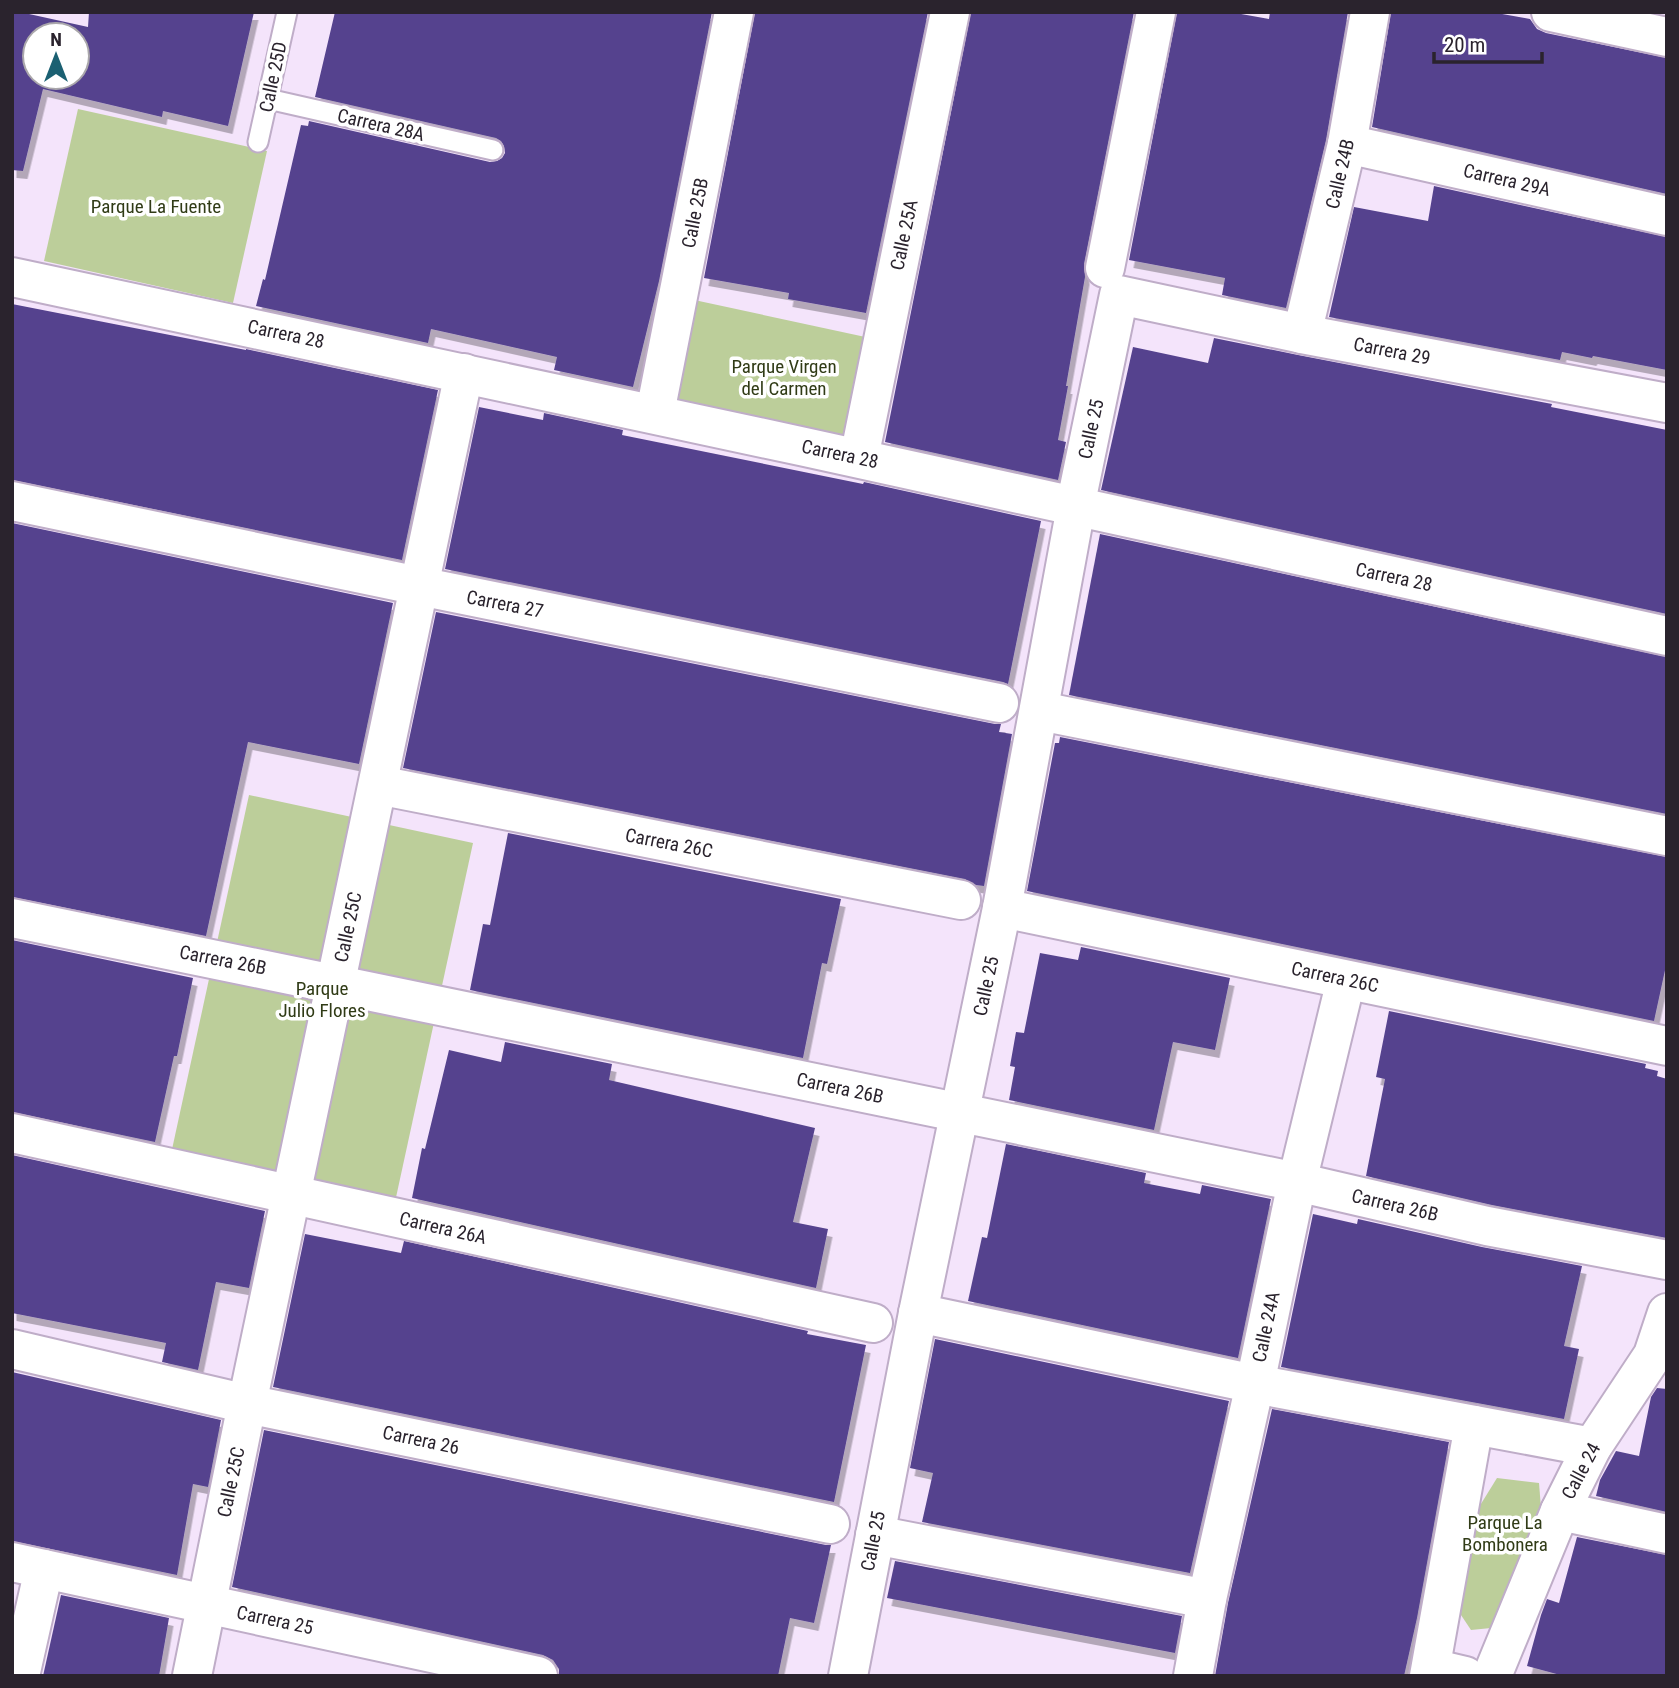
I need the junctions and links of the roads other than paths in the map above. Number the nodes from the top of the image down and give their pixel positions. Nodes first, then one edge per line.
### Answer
1 (287, 12) edge
2 (734, 12) edge
3 (950, 12) edge
4 (1156, 12) edge
5 (1370, 12) edge
6 (1551, 12) edge
7 (1667, 37) edge
8 (268, 100) junction
9 (258, 142) dead end
10 (1347, 144) junction
11 (494, 150) dead end
12 (1667, 216) edge
13 (12, 277) edge
14 (1112, 281) junction
15 (1303, 334) junction
16 (464, 373) junction
17 (1667, 403) edge
18 (655, 413) junction
19 (859, 458) junction
20 (12, 500) edge
21 (1075, 507) junction
22 (419, 586) junction
23 (1667, 636) edge
24 (999, 703) dead end
25 (1040, 711) junction
26 (378, 785) junction
27 (1667, 836) edge
28 (961, 900) dead end
29 (1002, 908) junction
30 (12, 918) edge
31 (1346, 980) junction
32 (337, 983) junction
33 (1667, 1046) edge
34 (959, 1112) junction
35 (12, 1133) edge
36 (1297, 1182) junction
37 (292, 1193) junction
38 (1667, 1261) edge
39 (918, 1313) junction
40 (1667, 1313) edge
41 (873, 1323) dead end
42 (12, 1349) edge
43 (1660, 1357) edge
44 (1255, 1384) junction
45 (247, 1404) junction
46 (1474, 1425) junction
47 (1592, 1447) junction
48 (1560, 1511) junction
49 (830, 1524) dead end
50 (1667, 1534) edge
51 (875, 1535) junction
52 (28, 1566) edge
53 (1207, 1599) junction
54 (206, 1605) junction
55 (396, 1661) edge
56 (1442, 1673) edge
57 (20, 1676) edge
58 (192, 1676) edge
59 (538, 1676) edge
60 (848, 1676) edge
61 (1193, 1676) edge
62 (1492, 1676) edge

1 - 8 lane, Calle 25D
2 - 18 street, Calle 25B
3 - 19 street, Calle 25A
4 - 14 street, Calle 25
5 - 10 street, Calle 24B
6 - 7 street
8 - 9 lane, Calle 25D
8 - 11 lane, Carrera 28A
10 - 12 street, Carrera 29A
10 - 15 street, Calle 24B
13 - 16 street, Carrera 28
14 - 15 street, Carrera 29
14 - 21 street, Calle 25
15 - 17 street, Carrera 29
16 - 18 street, Carrera 28
16 - 22 street, Calle 25C
18 - 19 street, Carrera 28
19 - 21 street, Carrera 28
20 - 22 street, Carrera 27
21 - 23 street, Carrera 28
21 - 25 street, Calle 25
22 - 24 street, Carrera 27
22 - 26 street, Calle 25C
25 - 27 street
25 - 29 street, Calle 25
26 - 28 street, Carrera 26C
26 - 32 street, Calle 25C
29 - 31 street, Carrera 26C
29 - 34 street, Calle 25
30 - 32 street, Carrera 26B
31 - 33 street, Carrera 26C
31 - 36 street, Calle 24A
32 - 34 street, Carrera 26B
32 - 37 street, Calle 25C
34 - 36 street, Carrera 26B
34 - 39 street, Calle 25
35 - 37 street, Carrera 26A
36 - 38 street, Carrera 26B
36 - 44 street, Calle 24A
37 - 41 street, Carrera 26A
37 - 45 street, Calle 25C
39 - 44 street
39 - 51 street, Calle 25
40 - 43 street, Calle 24
42 - 45 street, Carrera 26
43 - 47 street, Calle 24
44 - 46 street
44 - 53 street, Calle 24A
45 - 49 street, Carrera 26
45 - 54 street, Calle 25C
46 - 47 street
46 - 56 street
47 - 48 street, Calle 24
48 - 50 street
48 - 62 street, Calle 24
51 - 53 street
51 - 60 street, Calle 25
52 - 54 street, Carrera 25
52 - 57 street
53 - 61 street, Calle 24A
54 - 55 street, Carrera 25
54 - 58 street
55 - 59 street, Carrera 25

